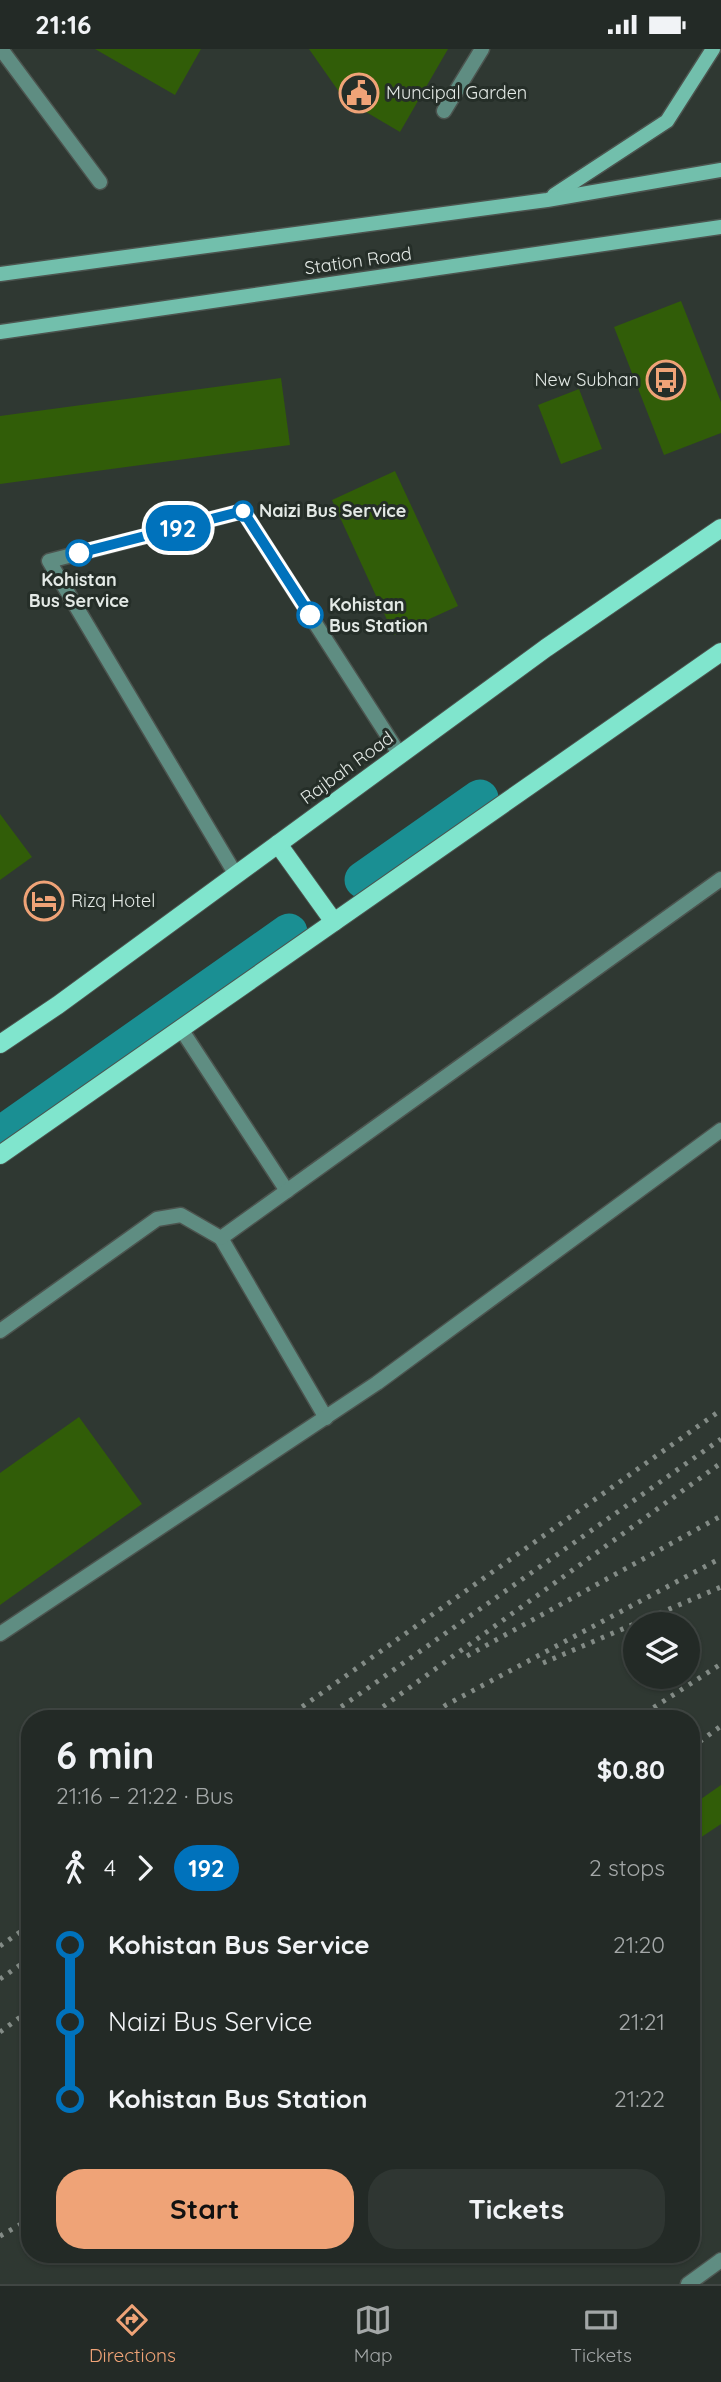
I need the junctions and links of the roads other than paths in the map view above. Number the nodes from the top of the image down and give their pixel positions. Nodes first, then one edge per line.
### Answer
1 (1, 49) edge
2 (482, 49) edge
3 (712, 49) edge
4 (444, 111) dead end
5 (721, 170) edge
6 (100, 182) dead end
7 (547, 199) junction
8 (721, 227) edge
9 (0, 274) edge
10 (0, 332) edge
11 (721, 528) edge
12 (721, 652) edge
13 (400, 755) junction
14 (278, 844) junction
15 (236, 875) junction
16 (721, 879) edge
17 (334, 922) junction
18 (181, 1029) junction
19 (0, 1044) edge
20 (721, 1130) edge
21 (0, 1155) edge
22 (287, 1191) junction
23 (221, 1238) junction
24 (0, 1331) edge
25 (326, 1418) junction
26 (0, 1634) edge
27 (721, 2260) edge
28 (688, 2284) edge

1 - 6 street
2 - 4 street
3 - 7 main road
5 - 7 main road, Station Road
7 - 9 main road, Station Road
8 - 10 main road, Station Road
11 - 13 main road, Rajbah Road
12 - 17 main road
13 - 14 main road, Rajbah Road
13 - 15 street
14 - 15 main road, Rajbah Road
14 - 17 main road
15 - 19 main road, Rajbah Road
16 - 22 street
17 - 18 main road
18 - 21 main road
18 - 22 street
20 - 25 street
22 - 23 street
23 - 24 street
23 - 25 street
25 - 26 street
27 - 28 street

